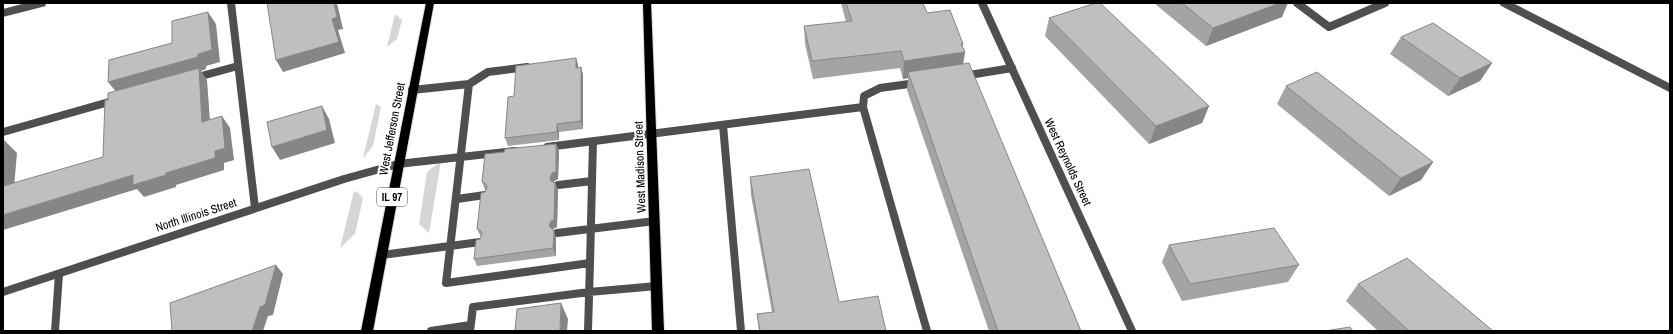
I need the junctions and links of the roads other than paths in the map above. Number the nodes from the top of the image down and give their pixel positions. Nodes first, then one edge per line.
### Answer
1 (42, 3) edge
2 (231, 3) edge
3 (430, 3) edge
4 (647, 3) edge
5 (982, 3) edge
6 (1297, 3) edge
7 (1385, 3) edge
8 (1504, 3) edge
9 (3, 13) edge
10 (238, 66) junction
11 (534, 66) edge
12 (1012, 68) junction
13 (954, 77) edge
14 (185, 81) edge
15 (924, 82) edge
16 (469, 84) junction
17 (1670, 88) edge
18 (412, 90) junction
19 (124, 98) edge
20 (863, 107) junction
21 (722, 125) junction
22 (3, 132) edge
23 (652, 135) junction
24 (592, 141) junction
25 (539, 148) edge
26 (523, 150) edge
27 (462, 157) junction
28 (398, 164) junction
29 (592, 181) junction
30 (558, 185) dead end
31 (485, 195) edge
32 (457, 199) junction
33 (256, 208) junction
34 (655, 221) junction
35 (591, 229) junction
36 (557, 233) dead end
37 (480, 242) edge
38 (451, 246) junction
39 (382, 255) junction
40 (590, 263) junction
41 (59, 274) junction
42 (656, 286) junction
43 (3, 292) edge
44 (589, 292) junction
45 (470, 328) edge
46 (55, 331) edge
47 (368, 331) edge
48 (431, 331) edge
49 (588, 331) edge
50 (658, 331) edge
51 (741, 331) edge
52 (927, 331) edge
53 (1132, 331) edge

1 - 9 street
2 - 10 street
3 - 18 main road, West Jefferson Street / IL 97
4 - 23 main road, West Madison Street
5 - 12 street, West Reynolds Street
6 - 7 street
8 - 17 street
10 - 14 street
10 - 33 street
11 - 16 street
12 - 13 street
12 - 53 street, West Reynolds Street
15 - 20 street
16 - 18 street
16 - 27 street
18 - 28 main road, West Jefferson Street / IL 97
19 - 22 street
20 - 21 street
20 - 52 street
21 - 23 street
21 - 51 street
23 - 24 street
23 - 34 main road, West Madison Street
24 - 25 street
24 - 29 street
26 - 27 street, North Illinois Street
27 - 28 street, North Illinois Street
27 - 32 street
28 - 33 street, North Illinois Street
28 - 39 main road, West Jefferson Street / IL 97
29 - 30 street
29 - 35 street
31 - 32 street
32 - 38 street
33 - 41 street, North Illinois Street
34 - 35 street
34 - 42 main road, West Madison Street
35 - 36 street
35 - 40 street
37 - 38 street
38 - 39 street
38 - 40 street
39 - 47 main road, West Jefferson Street / IL 97
40 - 44 street
41 - 43 street, North Illinois Street
41 - 46 street
42 - 44 street
42 - 50 main road, West Madison Street
44 - 45 street
44 - 49 street
45 - 48 street

